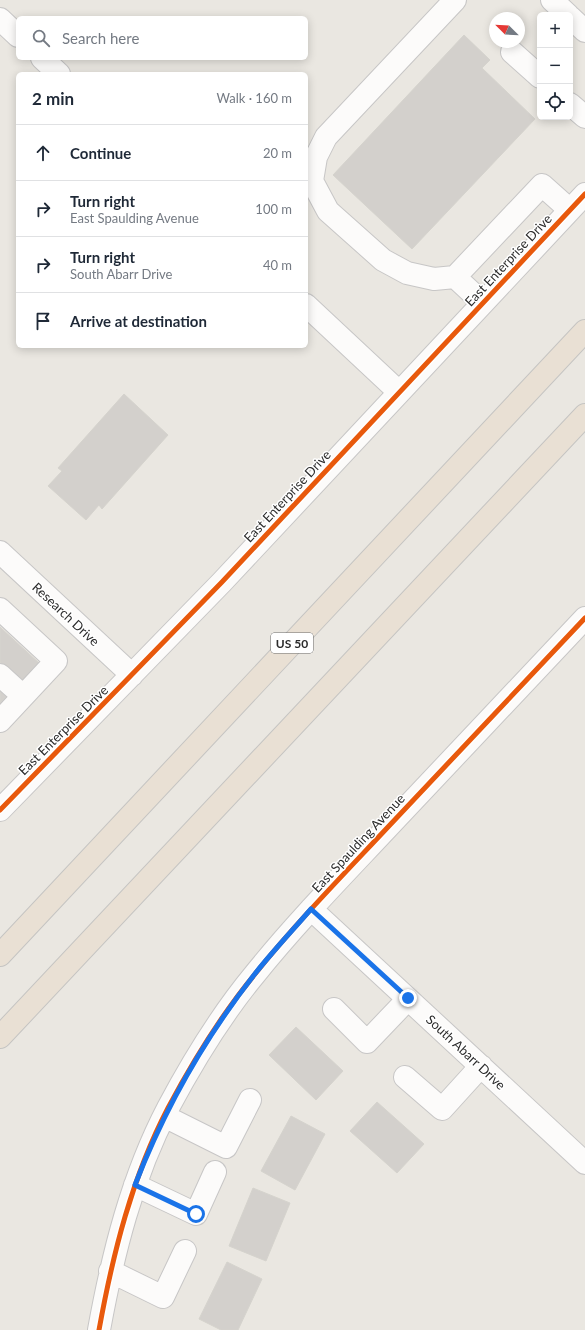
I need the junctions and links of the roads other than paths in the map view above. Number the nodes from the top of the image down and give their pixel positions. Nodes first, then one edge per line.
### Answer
1 (455, 0) edge
2 (565, 8) edge
3 (0, 19) edge
4 (585, 31) edge
5 (16, 34) edge
6 (512, 52) dead end
7 (44, 60) edge
8 (57, 72) edge
9 (537, 73) edge
10 (573, 107) edge
11 (585, 117) edge
12 (585, 194) edge
13 (570, 210) junction
14 (455, 277) junction
15 (482, 304) junction
16 (308, 306) edge
17 (585, 331) edge
18 (399, 392) junction
19 (585, 415) edge
20 (0, 552) edge
21 (0, 609) edge
22 (585, 618) edge
23 (0, 675) edge
24 (132, 676) junction
25 (23, 696) junction
26 (0, 721) edge
27 (0, 810) edge
28 (311, 909) junction
29 (0, 955) edge
30 (408, 998) junction
31 (334, 1009) dead end
32 (0, 1037) edge
33 (481, 1066) junction
34 (405, 1077) dead end
35 (250, 1100) dead end
36 (164, 1116) junction
37 (585, 1163) edge
38 (215, 1172) dead end
39 (135, 1185) junction
40 (185, 1251) dead end
41 (110, 1271) junction
42 (99, 1330) edge

1 - 14 street
2 - 4 street
3 - 5 street
6 - 9 street
7 - 8 street
10 - 11 street
12 - 13 street, East Enterprise Drive
13 - 14 street
13 - 15 street, East Enterprise Drive
14 - 15 street
15 - 18 street, East Enterprise Drive
16 - 18 street
17 - 29 highway, US 50
18 - 24 street, East Enterprise Drive
19 - 32 highway
20 - 24 street, Research Drive
21 - 25 street
22 - 28 street, East Spaulding Avenue
23 - 25 street
24 - 27 street, East Enterprise Drive
25 - 26 street
28 - 30 street, South Abarr Drive
28 - 36 street, East Spaulding Avenue
30 - 31 street
30 - 33 street, South Abarr Drive
33 - 34 street
33 - 37 street, South Abarr Drive
35 - 36 street
36 - 39 street, East Spaulding Avenue
38 - 39 street
39 - 41 street, East Spaulding Avenue
40 - 41 street
41 - 42 street, East Spaulding Avenue

